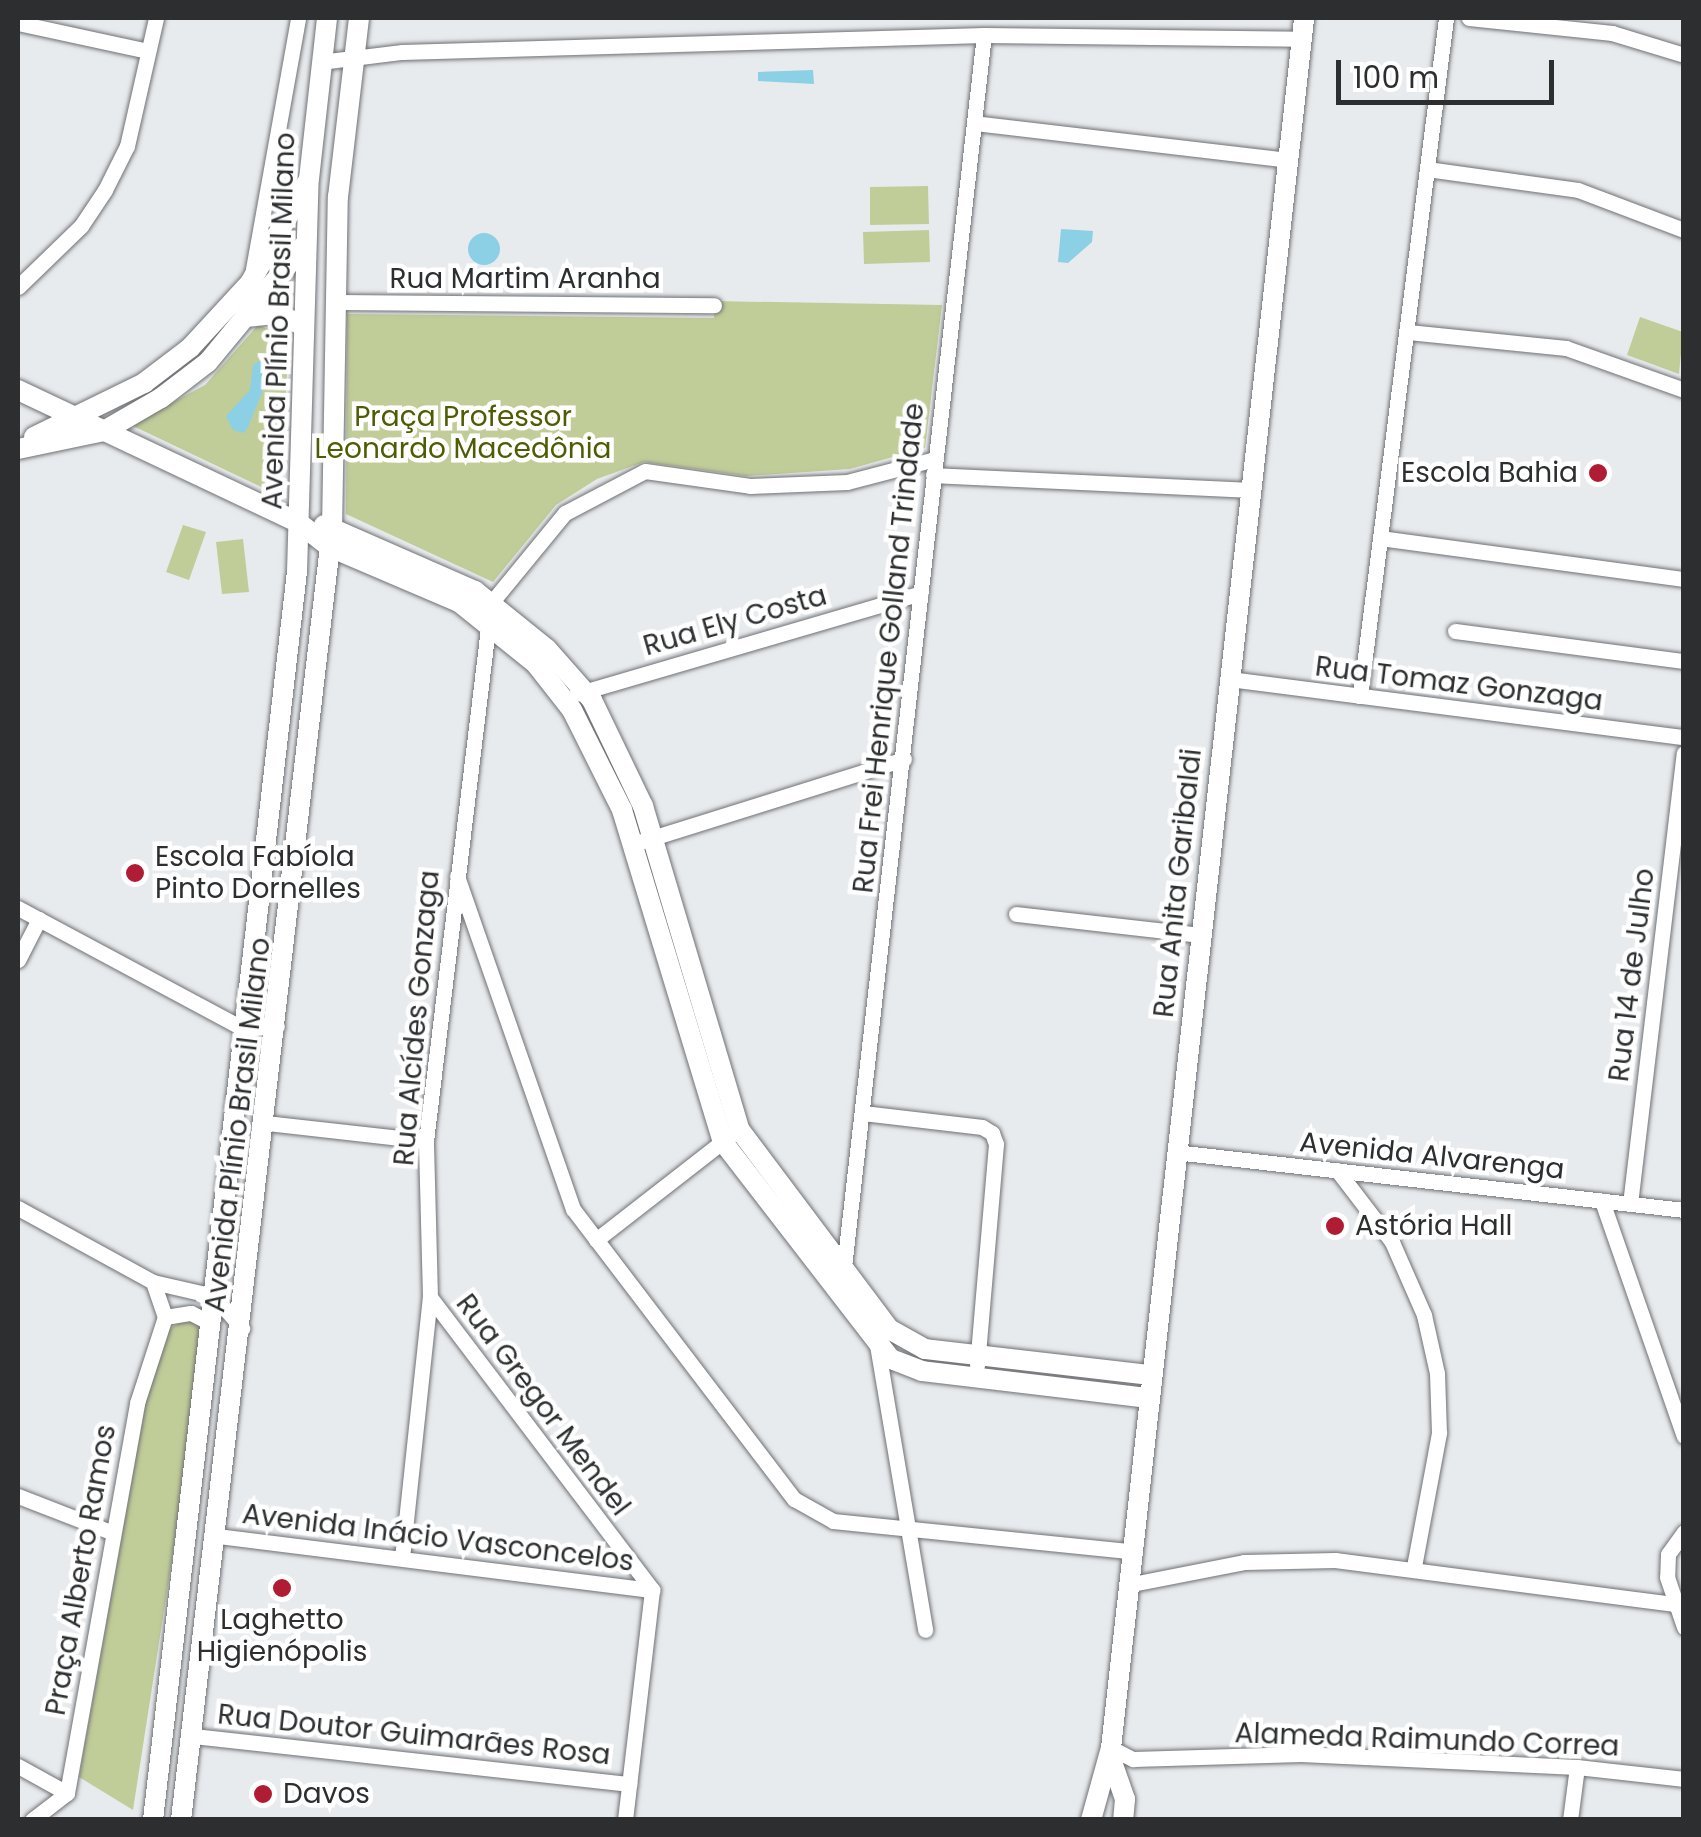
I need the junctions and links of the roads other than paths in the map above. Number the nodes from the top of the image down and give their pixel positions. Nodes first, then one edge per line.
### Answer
1 (156, 18) edge
2 (298, 18) edge
3 (327, 18) edge
4 (359, 18) edge
5 (1304, 18) edge
6 (1446, 18) edge
7 (1469, 18) edge
8 (18, 22) edge
9 (984, 35) junction
10 (1302, 39) junction
11 (148, 51) junction
12 (353, 54) junction
13 (1684, 55) edge
14 (320, 62) junction
15 (974, 123) junction
16 (1287, 160) junction
17 (1427, 169) junction
18 (309, 179) junction
19 (338, 198) junction
20 (1684, 230) edge
21 (307, 240) junction
22 (250, 284) junction
23 (18, 287) edge
24 (337, 302) junction
25 (714, 305) dead end
26 (246, 317) junction
27 (302, 324) junction
28 (1408, 332) junction
29 (18, 390) edge
30 (1684, 390) edge
31 (76, 418) junction
32 (104, 432) junction
33 (18, 447) edge
34 (934, 467) junction
35 (1250, 490) junction
36 (299, 522) junction
37 (331, 538) junction
38 (1380, 538) junction
39 (1684, 579) edge
40 (921, 593) junction
41 (488, 611) junction
42 (1455, 631) dead end
43 (1684, 661) edge
44 (1228, 680) junction
45 (584, 692) junction
46 (1360, 696) junction
47 (563, 699) junction
48 (1684, 738) edge
49 (1684, 753) edge
50 (904, 760) junction
51 (643, 840) junction
52 (456, 872) junction
53 (18, 908) edge
54 (1016, 914) dead end
55 (39, 919) junction
56 (1200, 935) junction
57 (18, 960) edge
58 (278, 1026) junction
59 (244, 1029) junction
60 (863, 1112) junction
61 (266, 1123) junction
62 (731, 1135) junction
63 (426, 1142) junction
64 (1175, 1152) junction
65 (1338, 1170) junction
66 (1602, 1200) junction
67 (1630, 1204) junction
68 (18, 1208) edge
69 (1684, 1210) edge
70 (596, 1240) junction
71 (844, 1267) junction
72 (153, 1282) junction
73 (214, 1296) junction
74 (430, 1297) junction
75 (165, 1317) junction
76 (211, 1323) junction
77 (242, 1328) junction
78 (877, 1345) junction
79 (977, 1368) junction
80 (1150, 1375) junction
81 (1147, 1398) junction
82 (1680, 1415) edge
83 (1684, 1436) edge
84 (18, 1496) edge
85 (908, 1526) junction
86 (111, 1532) junction
87 (1684, 1532) edge
88 (218, 1536) junction
89 (1130, 1551) junction
90 (402, 1558) junction
91 (1414, 1566) junction
92 (1127, 1585) junction
93 (652, 1590) junction
94 (1675, 1604) junction
95 (1684, 1627) edge
96 (925, 1630) dead end
97 (194, 1736) junction
98 (1110, 1752) junction
99 (18, 1766) edge
100 (1577, 1767) junction
101 (1684, 1779) edge
102 (629, 1784) junction
103 (67, 1793) junction
104 (32, 1820) edge
105 (153, 1820) edge
106 (181, 1820) edge
107 (624, 1820) edge
108 (1091, 1820) edge
109 (1102, 1820) edge
110 (1123, 1820) edge
111 (1570, 1820) edge

1 - 11 street
2 - 22 street
3 - 14 main road, Avenida Plínio Brasil Milano
4 - 12 main road, Avenida Plínio Brasil Milano
5 - 10 main road, Rua Anita Garibaldi
6 - 17 street
7 - 13 street
8 - 11 street
9 - 10 street
9 - 12 street
9 - 15 street, Rua Frei Henrique Golland Trindade
10 - 16 main road, Rua Anita Garibaldi
11 - 23 street
12 - 14 street
12 - 19 main road, Avenida Plínio Brasil Milano
14 - 18 main road, Avenida Plínio Brasil Milano
15 - 16 street
15 - 34 street, Rua Frei Henrique Golland Trindade
16 - 35 main road, Rua Anita Garibaldi
17 - 20 street
17 - 28 street
18 - 21 main road, Avenida Plínio Brasil Milano
18 - 22 main road
19 - 21 main road
19 - 24 main road, Avenida Plínio Brasil Milano
21 - 26 main road
21 - 27 main road, Avenida Plínio Brasil Milano
22 - 31 main road
24 - 25 street, Rua Martim Aranha
24 - 37 main road, Avenida Plínio Brasil Milano
26 - 27 main road
26 - 32 main road
27 - 36 main road, Avenida Plínio Brasil Milano
28 - 30 street
28 - 38 street
29 - 31 main road
31 - 32 main road
31 - 33 main road
32 - 33 main road
32 - 36 main road
34 - 35 street
34 - 40 street, Rua Frei Henrique Golland Trindade
34 - 41 street
35 - 44 main road, Rua Anita Garibaldi
36 - 37 main road
36 - 59 main road, Avenida Plínio Brasil Milano
37 - 41 main road
37 - 58 main road, Avenida Plínio Brasil Milano
38 - 39 street
38 - 46 street
40 - 45 street, Rua Ely Costa
40 - 50 street, Rua Frei Henrique Golland Trindade
41 - 45 main road
41 - 47 main road
41 - 52 street, Rua Alcídes Gonzaga
42 - 43 street
44 - 46 street, Rua Tomaz Gonzaga
44 - 56 main road, Rua Anita Garibaldi
45 - 47 street, Rua Ely Costa
45 - 51 main road
46 - 48 street, Rua Tomaz Gonzaga
47 - 51 main road
49 - 67 street, Rua 14 de Julho
50 - 51 street
50 - 60 street, Rua Frei Henrique Golland Trindade
51 - 62 main road
52 - 63 street, Rua Alcídes Gonzaga
52 - 70 street
53 - 55 street
54 - 56 street
55 - 57 street
55 - 59 street
56 - 64 main road, Rua Anita Garibaldi
58 - 59 street
58 - 61 main road, Avenida Plínio Brasil Milano
59 - 73 main road, Avenida Plínio Brasil Milano
60 - 71 street, Rua Frei Henrique Golland Trindade
60 - 79 street
61 - 63 street
61 - 77 main road, Avenida Plínio Brasil Milano
62 - 70 street
62 - 71 main road
62 - 78 main road
63 - 74 street, Rua Alcídes Gonzaga
64 - 65 street, Avenida Alvarenga
64 - 80 main road, Rua Anita Garibaldi
65 - 66 street, Avenida Alvarenga
65 - 91 street
66 - 67 street, Avenida Alvarenga
66 - 82 street
67 - 69 street, Avenida Alvarenga
68 - 72 street
70 - 85 street
71 - 79 main road
72 - 73 street
72 - 75 street
73 - 76 main road, Avenida Plínio Brasil Milano
73 - 77 street
74 - 90 street, Rua Alcídes Gonzaga
74 - 93 street, Rua Gregor Mendel
75 - 76 street
75 - 86 street, Praça Alberto Ramos
76 - 105 main road, Avenida Plínio Brasil Milano
77 - 88 main road, Avenida Plínio Brasil Milano
78 - 79 main road
78 - 85 street
79 - 80 main road
79 - 81 main road
80 - 81 main road, Rua Anita Garibaldi
81 - 89 main road, Rua Anita Garibaldi
82 - 83 street
84 - 86 street
85 - 89 street
85 - 96 street
86 - 103 street, Praça Alberto Ramos
87 - 94 street
88 - 90 street, Avenida Inácio Vasconcelos
88 - 97 main road, Avenida Plínio Brasil Milano
89 - 92 main road, Rua Anita Garibaldi
90 - 93 street, Avenida Inácio Vasconcelos
91 - 92 street
91 - 94 street
92 - 98 main road, Rua Anita Garibaldi
93 - 102 street
94 - 95 street
97 - 102 street, Rua Doutor Guimarães Rosa
97 - 106 main road, Avenida Plínio Brasil Milano
98 - 100 street, Alameda Raimundo Correa
98 - 108 main road, Rua Anita Garibaldi
98 - 109 main road
98 - 110 main road, Rua Anita Garibaldi
99 - 103 street
100 - 101 street, Alameda Raimundo Correa
100 - 111 street
102 - 107 street
103 - 104 street

